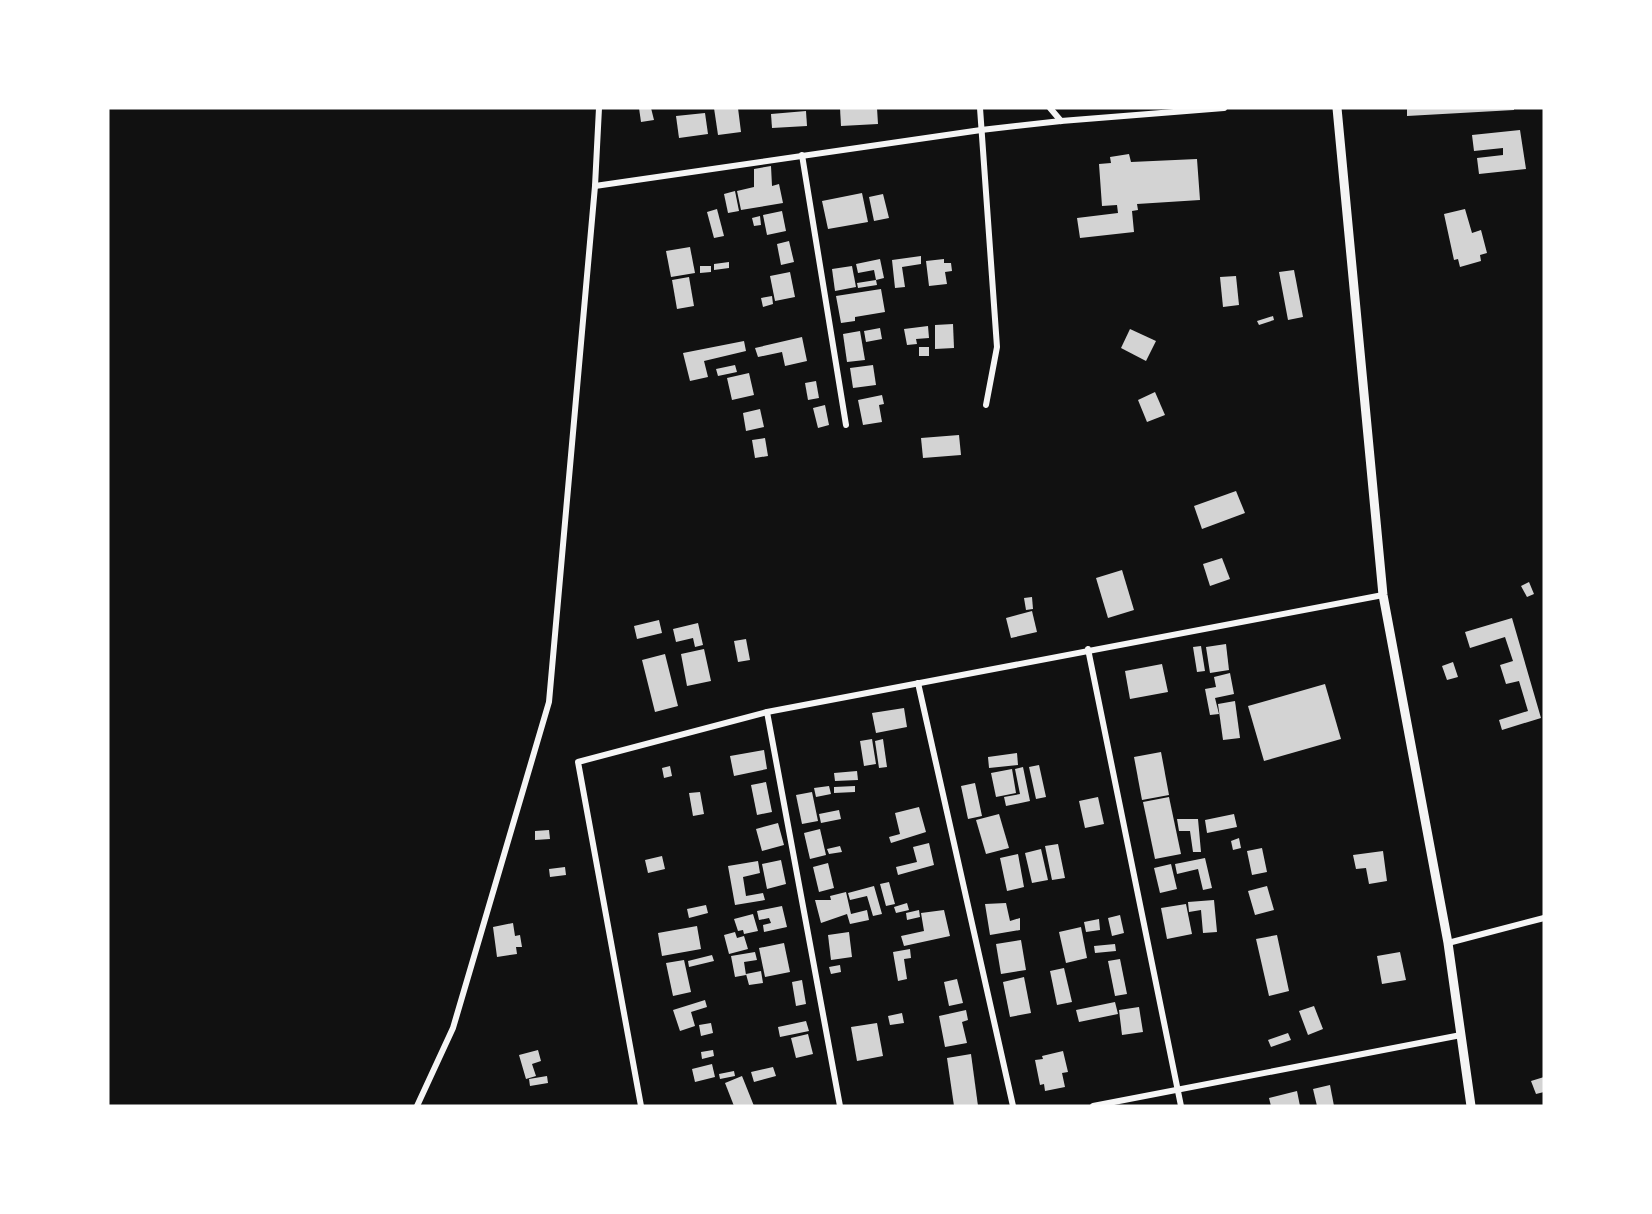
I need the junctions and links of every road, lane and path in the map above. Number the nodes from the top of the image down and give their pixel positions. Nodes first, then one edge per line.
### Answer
1 (599, 108) edge
2 (980, 108) edge
3 (1050, 108) edge
4 (1219, 108) edge
5 (1224, 108) edge
6 (1337, 108) edge
7 (1061, 121) junction
8 (981, 130) junction
9 (802, 155) junction
10 (595, 186) junction
11 (986, 405) dead end
12 (846, 425) dead end
13 (1383, 595) junction
14 (1088, 649) junction
15 (918, 682) junction
16 (767, 712) junction
17 (1544, 918) edge
18 (1448, 944) junction
19 (1461, 1035) junction
20 (1178, 1088) junction
21 (417, 1106) edge
22 (641, 1106) edge
23 (840, 1106) edge
24 (1013, 1106) edge
25 (1093, 1106) edge
26 (1181, 1106) edge
27 (1471, 1106) edge

1 - 10 street
2 - 8 street
3 - 7 street
4 - 5 street
4 - 7 street
6 - 13 street
7 - 8 street
8 - 9 street
8 - 11 street
9 - 10 street
9 - 12 street
10 - 21 street
13 - 14 street
13 - 18 street
14 - 15 street
14 - 20 street
15 - 16 street
15 - 24 street
16 - 22 street
16 - 23 street
17 - 18 street
18 - 19 street
19 - 20 street
19 - 27 street
20 - 25 street
20 - 26 street

